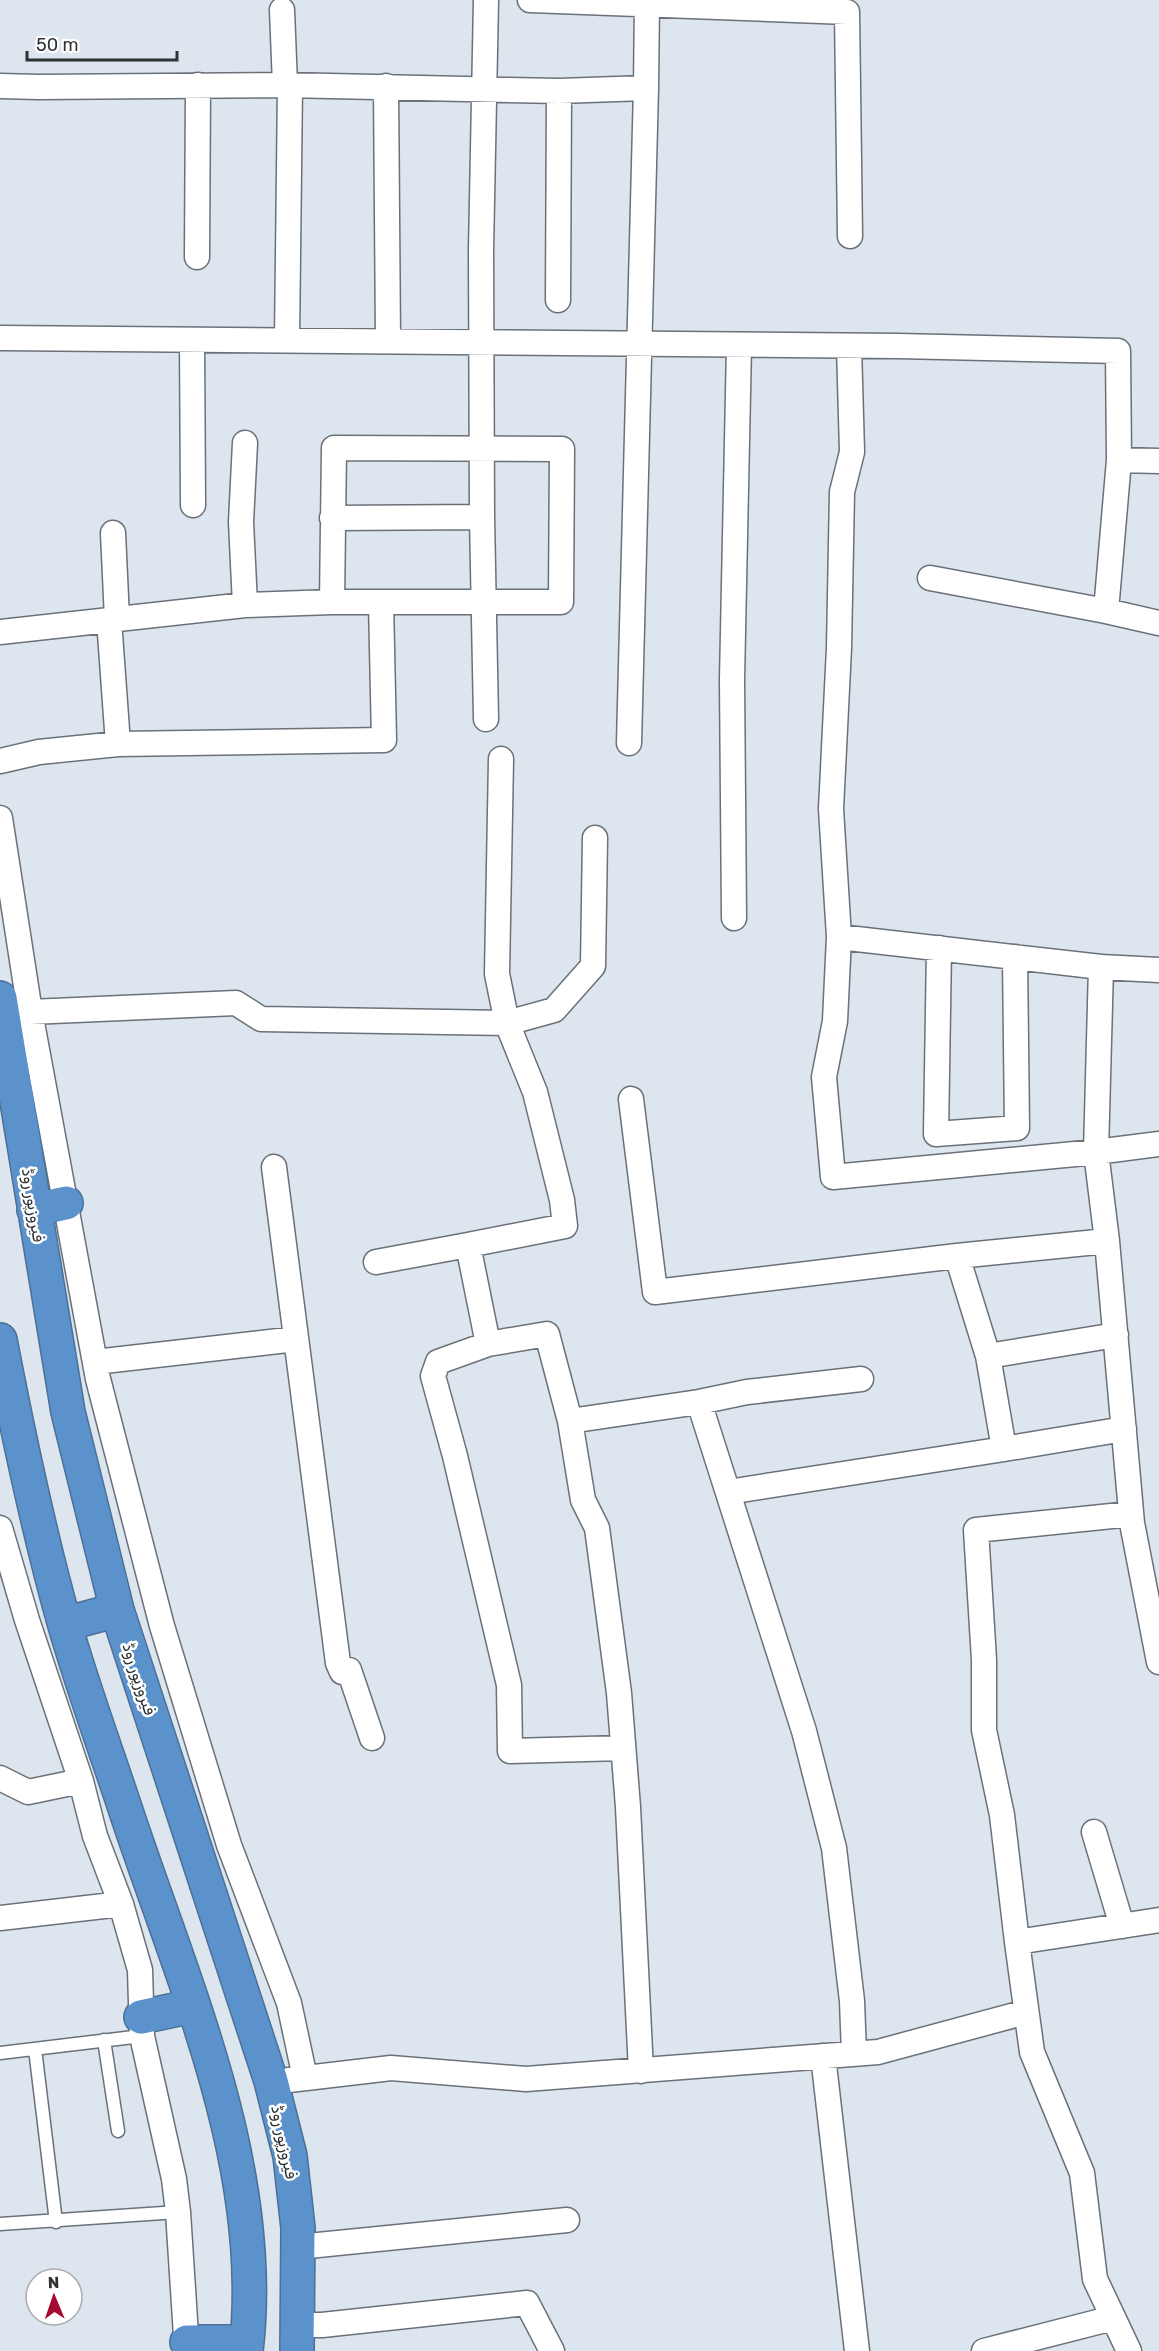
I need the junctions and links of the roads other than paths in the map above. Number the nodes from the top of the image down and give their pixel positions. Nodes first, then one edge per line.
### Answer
1 (486, 0) edge
2 (530, 0) edge
3 (647, 3) edge
4 (847, 6) edge
5 (282, 10) dead end
6 (198, 85) junction
7 (287, 85) junction
8 (0, 86) edge
9 (386, 86) junction
10 (646, 88) junction
11 (485, 89) junction
12 (559, 91) junction
13 (850, 236) dead end
14 (197, 257) dead end
15 (558, 300) dead end
16 (0, 338) edge
17 (192, 340) junction
18 (287, 340) junction
19 (388, 341) junction
20 (482, 342) junction
21 (639, 344) junction
22 (739, 345) junction
23 (849, 346) junction
24 (244, 443) dead end
25 (483, 448) junction
26 (1119, 459) junction
27 (1159, 461) edge
28 (193, 505) dead end
29 (332, 518) junction
30 (482, 518) junction
31 (112, 533) dead end
32 (930, 578) dead end
33 (332, 602) junction
34 (381, 602) junction
35 (484, 603) junction
36 (245, 605) junction
37 (1106, 611) junction
38 (113, 619) junction
39 (1159, 623) edge
40 (0, 632) edge
41 (486, 719) dead end
42 (629, 743) dead end
43 (118, 744) junction
44 (501, 759) dead end
45 (0, 761) edge
46 (0, 818) edge
47 (595, 838) dead end
48 (734, 918) dead end
49 (839, 937) junction
50 (939, 948) junction
51 (1015, 957) junction
52 (1101, 967) junction
53 (1159, 970) edge
54 (0, 998) edge
55 (30, 1012) junction
56 (507, 1023) junction
57 (631, 1100) dead end
58 (1159, 1144) edge
59 (1096, 1152) junction
60 (274, 1167) dead end
61 (66, 1203) junction
62 (34, 1210) junction
63 (1107, 1241) junction
64 (468, 1245) junction
65 (957, 1256) junction
66 (376, 1262) dead end
67 (1116, 1335) junction
68 (296, 1339) junction
69 (0, 1340) edge
70 (488, 1344) junction
71 (987, 1356) junction
72 (95, 1362) junction
73 (861, 1379) dead end
74 (699, 1402) junction
75 (570, 1421) junction
76 (1124, 1429) junction
77 (1004, 1449) junction
78 (728, 1492) junction
79 (1131, 1514) junction
80 (0, 1528) edge
81 (117, 1610) junction
82 (65, 1624) junction
83 (1159, 1662) edge
84 (372, 1738) dead end
85 (623, 1748) junction
86 (0, 1778) edge
87 (81, 1781) junction
88 (1094, 1832) dead end
89 (121, 1904) junction
90 (0, 1918) edge
91 (1159, 1920) edge
92 (1122, 1926) junction
93 (1017, 1942) junction
94 (193, 2006) junction
95 (1026, 2012) junction
96 (142, 2027) junction
97 (104, 2040) junction
98 (35, 2049) junction
99 (0, 2053) edge
100 (854, 2054) junction
101 (823, 2056) junction
102 (641, 2071) junction
103 (305, 2078) junction
104 (270, 2081) junction
105 (118, 2131) dead end
106 (178, 2212) junction
107 (567, 2220) dead end
108 (56, 2222) junction
109 (0, 2224) edge
110 (298, 2247) junction
111 (1113, 2318) junction
112 (298, 2338) edge
113 (187, 2347) edge
114 (247, 2347) edge
115 (552, 2351) edge
116 (857, 2351) edge
117 (984, 2351) edge
118 (1129, 2351) edge

1 - 11 street
2 - 3 street
3 - 4 street
3 - 10 street
4 - 13 street
5 - 7 street
6 - 7 street
6 - 8 street
6 - 14 street
7 - 9 street
7 - 18 street
9 - 11 street
9 - 19 street
10 - 12 street
10 - 21 street
11 - 12 street
11 - 20 street
12 - 15 street
16 - 17 street
17 - 18 street
17 - 28 street
18 - 19 street
19 - 20 street
20 - 21 street
20 - 25 street
21 - 22 street
21 - 42 street
22 - 23 street
22 - 48 street
23 - 26 street
23 - 49 street
24 - 36 street
25 - 29 street
25 - 30 street
25 - 35 street
26 - 27 street
26 - 37 street
29 - 30 street
29 - 33 street
30 - 35 street
31 - 38 street
32 - 37 street
33 - 34 street
33 - 36 street
34 - 35 street
34 - 43 street
35 - 41 street
36 - 38 street
37 - 39 street
38 - 40 street
38 - 43 street
43 - 45 street
44 - 56 street
46 - 55 street
47 - 56 street
49 - 50 street
49 - 59 street
50 - 51 street
50 - 51 street
51 - 52 street
52 - 53 street
52 - 59 street
54 - 62 highway, فیروزپور روڈ
55 - 56 street
55 - 61 street
56 - 64 street
57 - 65 street
58 - 59 street
59 - 63 street
60 - 68 street
61 - 62 highway
61 - 72 street
62 - 81 highway, فیروزپور روڈ
63 - 65 street
63 - 67 street
64 - 66 street
64 - 70 street
65 - 71 street
67 - 71 street
67 - 76 street
68 - 72 street
68 - 84 street
69 - 82 highway
70 - 75 street
70 - 85 street
71 - 77 street
72 - 103 street
73 - 74 street
74 - 75 street
74 - 78 street
75 - 85 street
76 - 77 street
76 - 79 street
77 - 78 street
78 - 100 street
79 - 83 street
79 - 93 street
80 - 87 street
81 - 82 highway
81 - 104 highway, فیروزپور روڈ
82 - 94 highway
85 - 102 street
86 - 87 street
87 - 89 street
88 - 92 street
89 - 90 street
89 - 96 street
91 - 92 street
92 - 93 street
93 - 95 street
94 - 96 highway
94 - 114 highway
95 - 100 street
95 - 111 street
96 - 97 lane
96 - 106 street
97 - 98 lane
97 - 105 lane
98 - 99 lane
98 - 108 lane
100 - 101 street
101 - 102 street
101 - 116 street
102 - 103 street
103 - 104 street
104 - 110 highway, فیروزپور روڈ
106 - 108 lane
106 - 113 street
107 - 110 street
108 - 109 lane
110 - 112 highway, فیروزپور روڈ
111 - 117 street
111 - 118 street
112 - 115 street
113 - 114 highway

